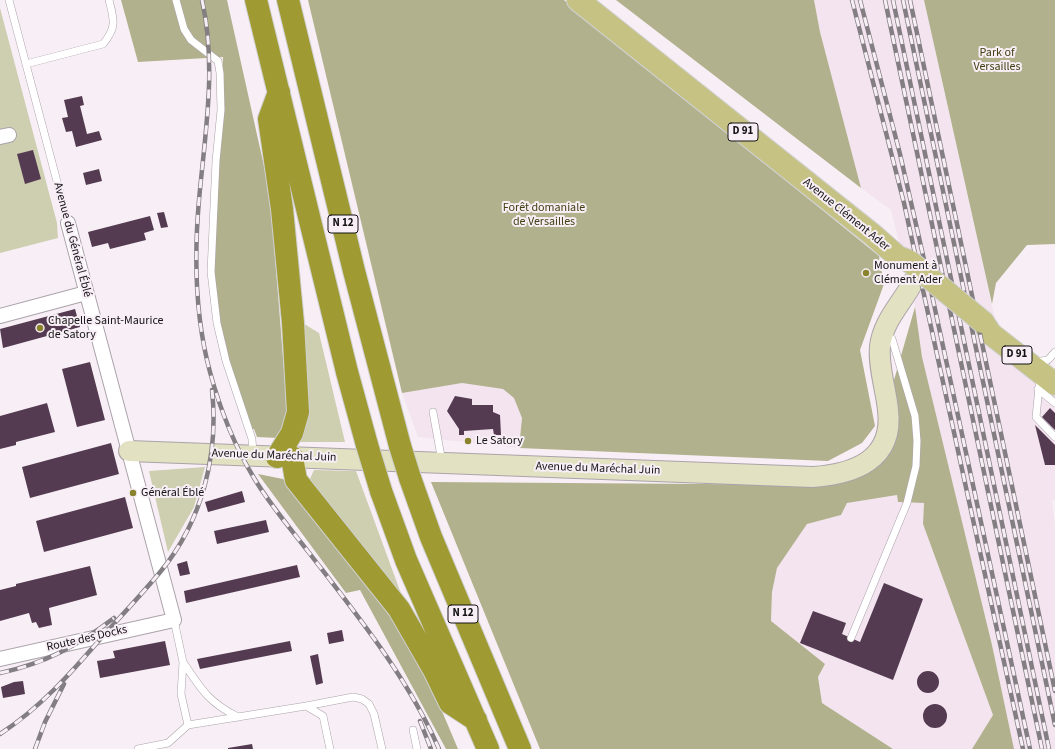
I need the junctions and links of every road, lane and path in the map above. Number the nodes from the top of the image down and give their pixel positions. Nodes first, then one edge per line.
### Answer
1 (9, 0) edge
2 (109, 0) edge
3 (176, 0) edge
4 (256, 0) edge
5 (288, 0) edge
6 (578, 0) edge
7 (595, 0) edge
8 (26, 64) junction
9 (279, 92) junction
10 (68, 222) joint
11 (911, 271) junction
12 (86, 293) junction
13 (0, 316) edge
14 (884, 332) junction
15 (1046, 371) edge
16 (1055, 404) edge
17 (433, 412) dead end
18 (1055, 437) edge
19 (129, 451) junction
20 (253, 455) junction
21 (285, 457) junction
22 (442, 463) junction
23 (174, 620) junction
24 (851, 638) dead end
25 (0, 659) edge
26 (183, 662) junction
27 (306, 706) junction
28 (238, 717) junction
29 (476, 720) junction
30 (188, 725) junction
31 (413, 730) dead end
32 (138, 749) edge
33 (330, 749) edge
34 (382, 749) edge
35 (417, 749) edge
36 (488, 749) edge
37 (520, 749) edge

1 - 8 lane, Avenue du Général Éblé
2 - 8 lane
3 - 20 lane
4 - 9 highway, N 12
5 - 37 highway, N 12, bridge
6 - 11 main road, Avenue Clément Ader / D 91
7 - 11 main road, Avenue Clément Ader / D 91
8 - 10 lane, Avenue du Général Éblé
9 - 21 highway
9 - 29 highway, N 12, bridge
10 - 12 street, Avenue du Général Éblé
11 - 14 street, Avenue du Maréchal Juin
11 - 15 main road, D 91, bridge
12 - 13 street
12 - 19 street, Avenue du Général Éblé
14 - 22 street, Avenue du Maréchal Juin
14 - 24 lane
15 - 16 lane
15 - 18 lane
17 - 22 lane
19 - 20 street, Avenue du Maréchal Juin
19 - 23 street, Avenue du Général Éblé
20 - 21 street, Avenue du Maréchal Juin
21 - 22 street, Avenue du Maréchal Juin
21 - 29 highway
23 - 25 street, Route des Docks
23 - 26 lane
26 - 28 lane
26 - 30 lane
27 - 28 lane
27 - 33 lane
27 - 34 lane
28 - 30 lane
29 - 36 highway, N 12
30 - 32 lane
31 - 35 lane

